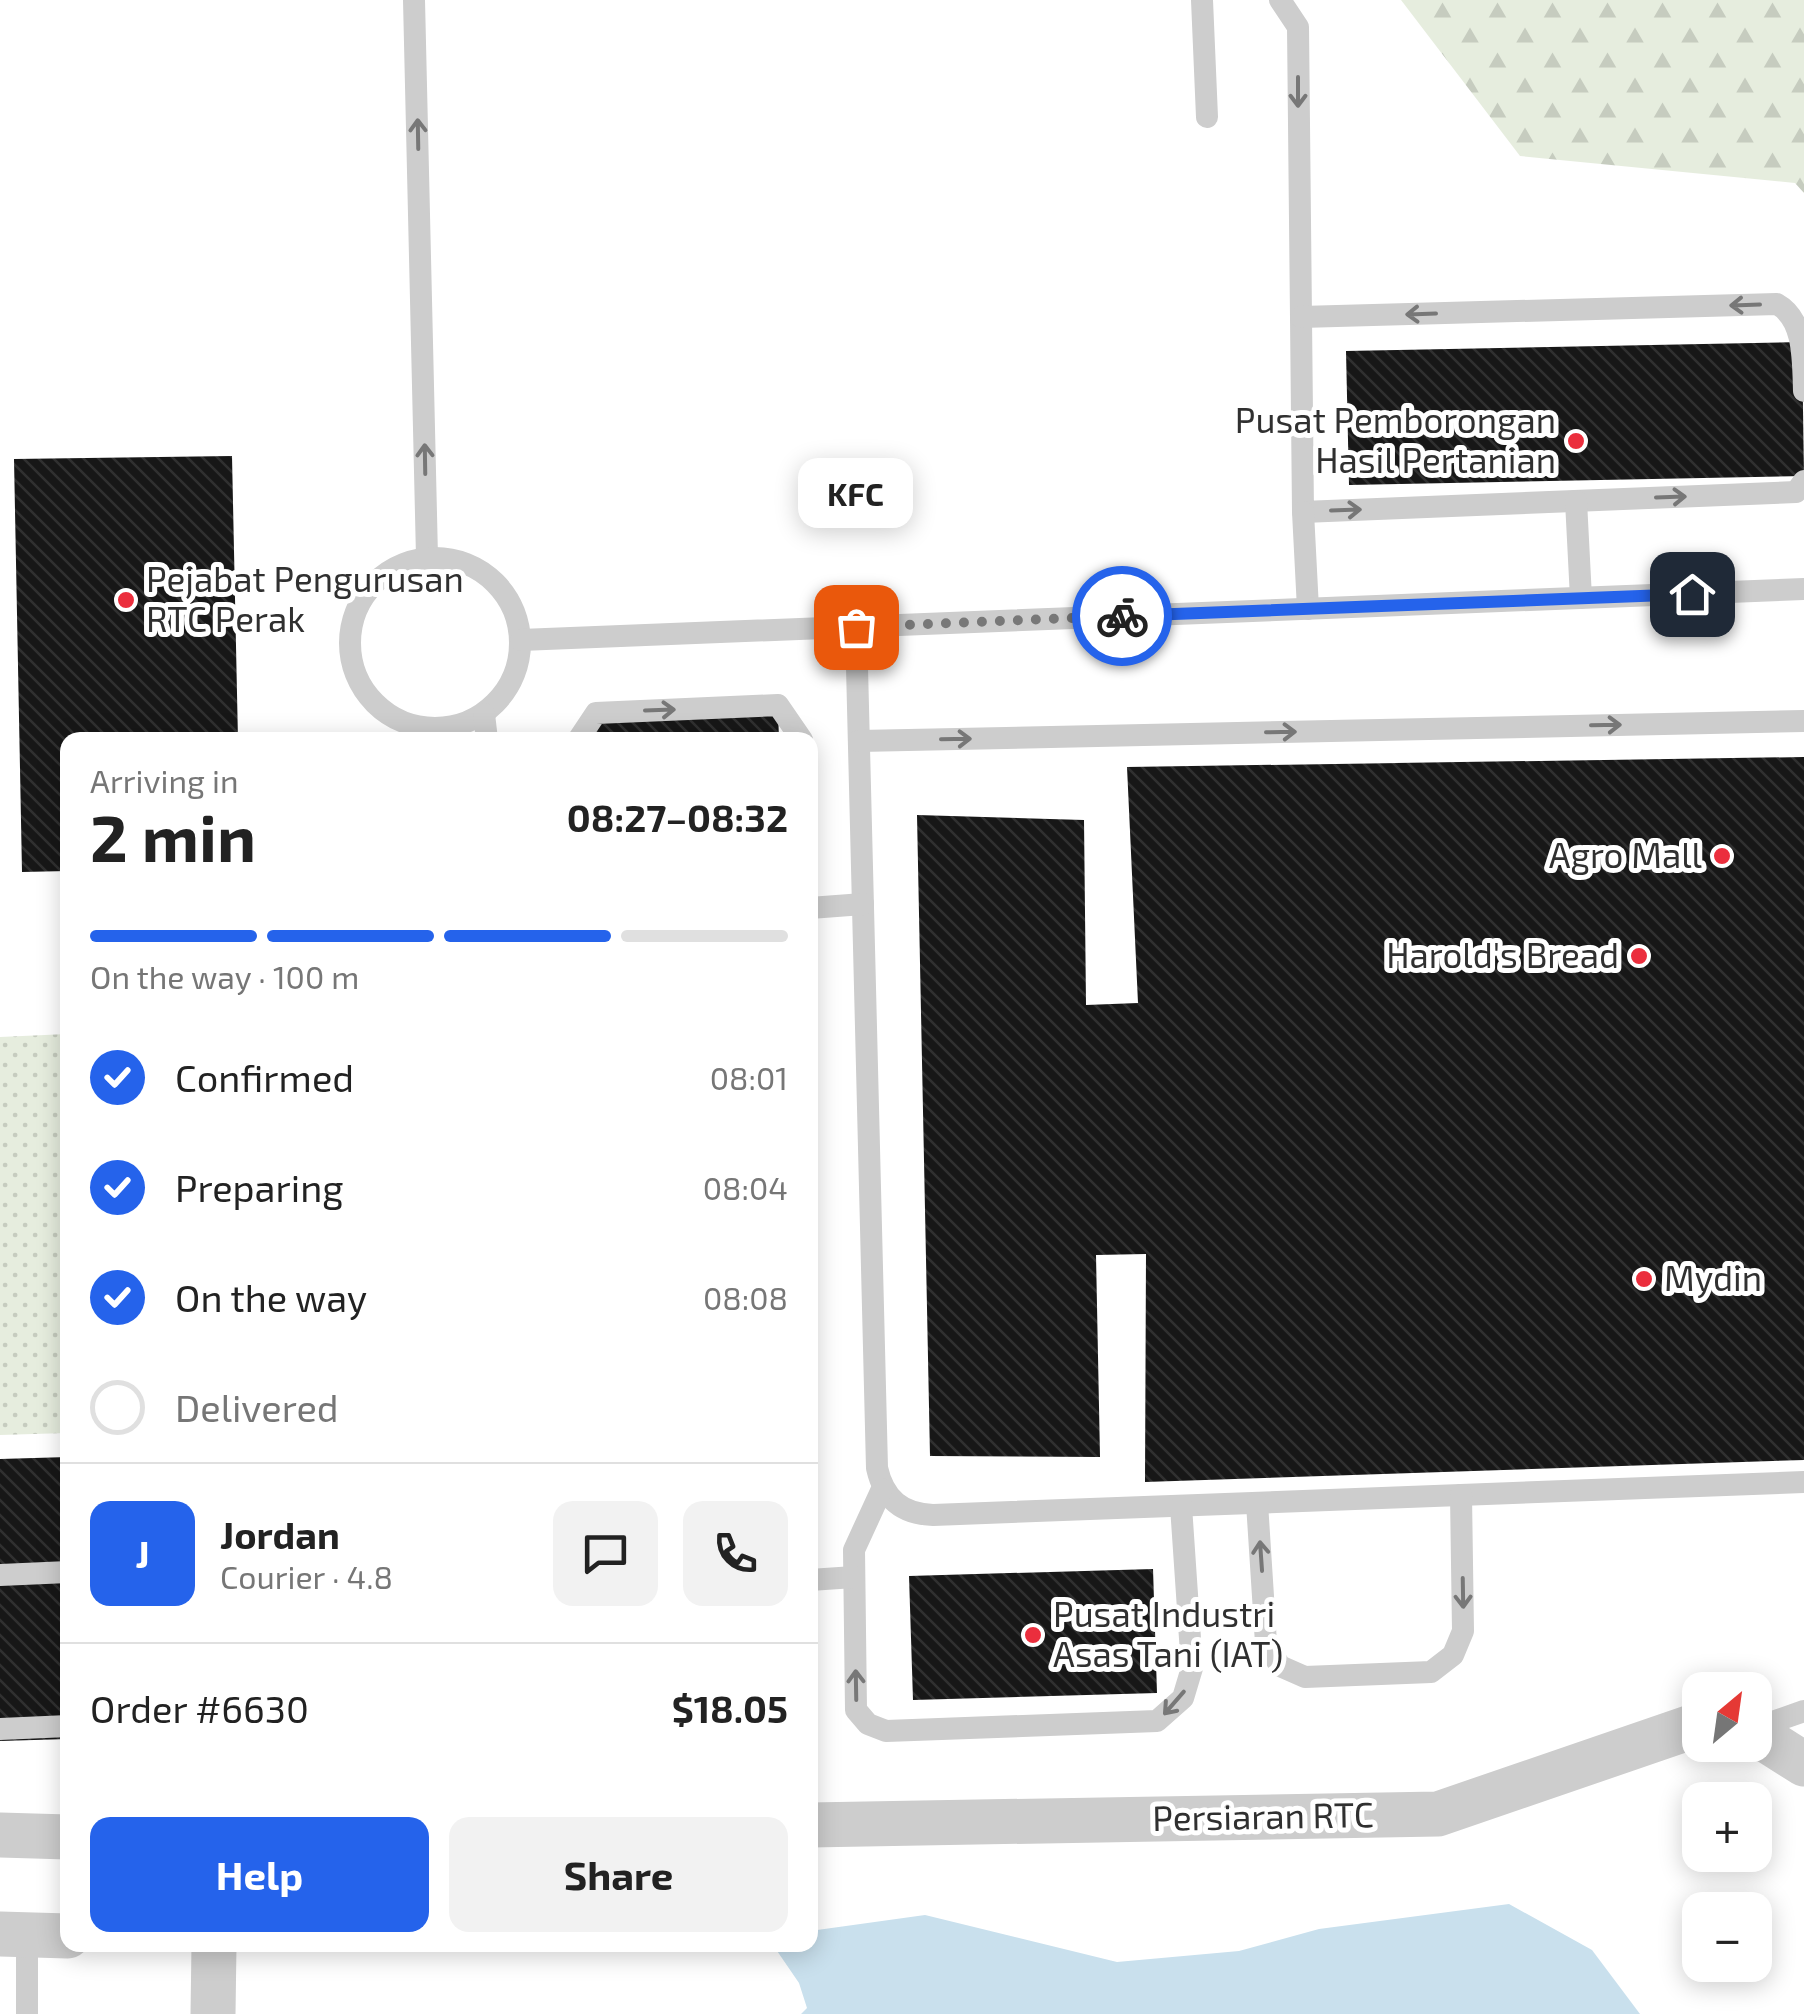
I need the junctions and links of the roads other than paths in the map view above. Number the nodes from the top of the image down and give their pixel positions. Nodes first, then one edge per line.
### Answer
1 (414, 0) edge
2 (1202, 0) edge
3 (1280, 0) edge
4 (1207, 118) dead end
5 (1301, 317) junction
6 (1804, 391) edge
7 (1804, 481) edge
8 (1576, 501) junction
9 (1303, 512) junction
10 (427, 557) junction
11 (1804, 590) edge
12 (1580, 598) junction
13 (1308, 609) junction
14 (856, 627) junction
15 (521, 640) junction
16 (484, 714) junction
17 (1804, 721) edge
18 (401, 731) edge
19 (485, 732) edge
20 (583, 732) edge
21 (797, 732) edge
22 (859, 741) junction
23 (863, 904) junction
24 (818, 907) edge
25 (1804, 1482) edge
26 (882, 1489) junction
27 (1461, 1495) junction
28 (1257, 1503) junction
29 (1181, 1506) junction
30 (60, 1572) edge
31 (0, 1575) edge
32 (854, 1578) junction
33 (818, 1580) edge
34 (1804, 1712) edge
35 (1772, 1724) edge
36 (60, 1726) edge
37 (0, 1729) edge
38 (1682, 1730) edge
39 (1772, 1742) edge
40 (1804, 1764) edge
41 (818, 1826) edge
42 (0, 1836) edge
43 (60, 1838) edge
44 (31, 1935) edge
45 (214, 1952) edge
46 (27, 2014) edge
47 (214, 2014) edge

10 -> 1 lane
2 - 4 lane
3 -> 5 lane
6 -> 5 lane
5 - 9 lane
8 -> 7 lane
9 -> 8 lane
8 - 12 lane
9 - 13 lane
10 - 15 lane
10 - 18 lane
11 - 12 lane
12 - 13 lane
13 - 14 lane
14 - 15 lane
14 - 22 lane
15 - 16 lane
16 - 18 lane
16 - 19 lane
22 -> 17 lane
20 -> 21 lane
22 - 23 lane
23 - 24 lane
23 - 26 lane
25 - 27 lane
26 - 29 lane
26 - 32 lane
27 - 28 lane
27 -> 28 lane
28 - 29 lane
29 -> 32 lane
30 - 31 lane
32 - 33 lane
34 - 35 lane
36 - 37 lane
38 - 41 street, Persiaran RTC
39 - 40 street
42 - 43 street
44 - 46 lane
45 - 47 street

